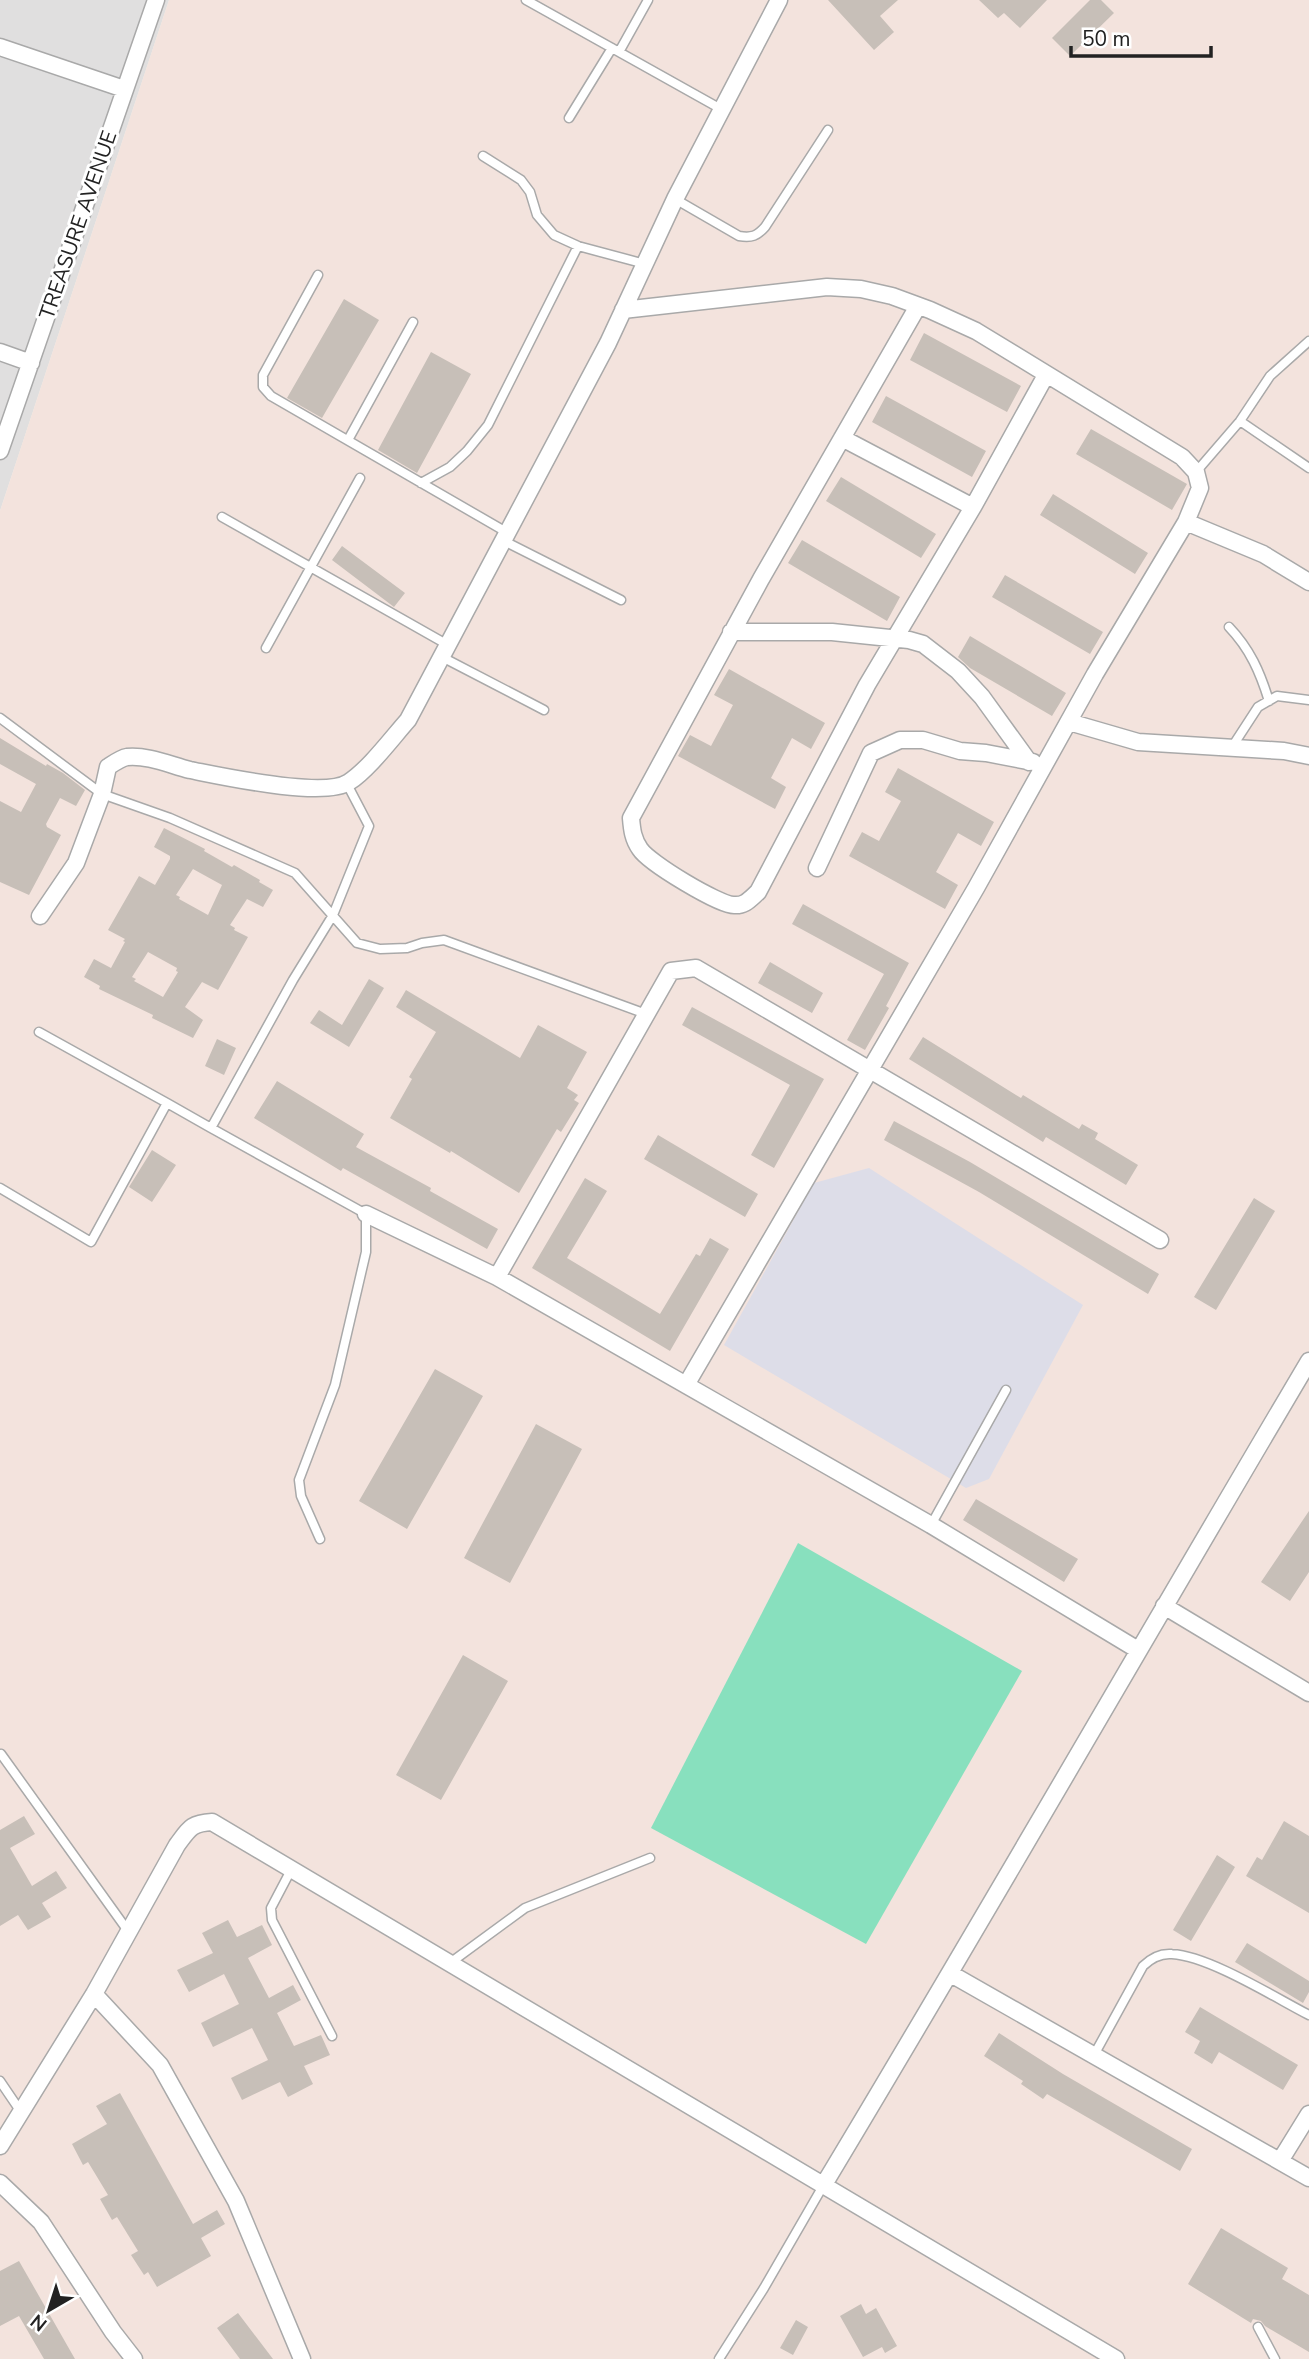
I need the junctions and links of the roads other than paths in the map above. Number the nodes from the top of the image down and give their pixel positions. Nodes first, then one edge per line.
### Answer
1 (156, 0) edge
2 (526, 0) edge
3 (648, 0) edge
4 (779, 0) edge
5 (0, 47) edge
6 (615, 50) junction
7 (124, 89) junction
8 (721, 109) junction
9 (569, 118) dead end
10 (828, 130) dead end
11 (483, 156) dead end
12 (675, 199) junction
13 (578, 246) junction
14 (645, 264) junction
15 (318, 275) dead end
16 (918, 306) junction
17 (624, 310) junction
18 (413, 322) dead end
19 (1309, 341) edge
20 (0, 352) edge
21 (31, 362) junction
22 (1046, 375) junction
23 (1240, 421) junction
24 (842, 438) junction
25 (348, 440) junction
26 (0, 451) edge
27 (1309, 468) edge
28 (1196, 472) junction
29 (360, 478) dead end
30 (421, 483) junction
31 (973, 507) junction
32 (222, 517) dead end
33 (1186, 522) junction
34 (506, 537) junction
35 (311, 567) junction
36 (1309, 582) edge
37 (621, 600) dead end
38 (1229, 627) dead end
39 (732, 632) junction
40 (894, 639) junction
41 (266, 648) dead end
42 (445, 651) junction
43 (1309, 699) edge
44 (1269, 701) junction
45 (544, 710) dead end
46 (0, 718) edge
47 (1069, 722) junction
48 (1232, 747) junction
49 (1309, 755) edge
50 (1037, 763) junction
51 (348, 784) junction
52 (102, 794) junction
53 (817, 868) dead end
54 (333, 915) junction
55 (40, 916) dead end
56 (646, 1014) junction
57 (39, 1031) dead end
58 (870, 1069) junction
59 (167, 1103) junction
60 (211, 1128) junction
61 (0, 1188) edge
62 (366, 1214) junction
63 (1160, 1240) dead end
64 (497, 1277) junction
65 (1309, 1361) edge
66 (686, 1385) junction
67 (1006, 1390) dead end
68 (931, 1525) junction
69 (320, 1539) dead end
70 (1164, 1606) junction
71 (1138, 1650) junction
72 (1309, 1693) edge
73 (1, 1754) edge
74 (650, 1858) dead end
75 (290, 1870) junction
76 (128, 1931) junction
77 (449, 1964) junction
78 (951, 1973) junction
79 (94, 1994) junction
80 (1309, 2015) edge
81 (332, 2036) dead end
82 (1094, 2055) junction
83 (1, 2086) edge
84 (21, 2112) junction
85 (1309, 2114) edge
86 (0, 2146) edge
87 (1280, 2161) junction
88 (1309, 2178) edge
89 (0, 2183) edge
90 (823, 2186) junction
91 (1258, 2327) dead end
92 (721, 2358) edge
93 (134, 2359) edge
94 (302, 2359) edge
95 (1116, 2359) edge
96 (1275, 2359) edge

1 - 7 street, TREASURE AVENUE
2 - 6 lane
3 - 6 lane
4 - 8 street
5 - 7 street
6 - 8 lane
6 - 9 lane
7 - 21 street, TREASURE AVENUE
8 - 12 street
10 - 12 lane
11 - 13 lane
12 - 14 street
13 - 14 lane
13 - 30 lane
14 - 17 street
15 - 25 lane
16 - 17 street
16 - 22 street
16 - 24 street
17 - 34 street
18 - 25 lane
19 - 23 lane
20 - 21 street
21 - 26 street, TREASURE AVENUE
22 - 28 street
22 - 31 street
23 - 27 lane
23 - 28 lane
24 - 31 street
24 - 39 street
25 - 30 lane
28 - 33 street
29 - 35 lane
30 - 34 lane
31 - 40 street
32 - 35 lane
33 - 36 street
33 - 47 street
34 - 37 lane
34 - 42 street
35 - 41 lane
35 - 42 lane
38 - 44 lane
39 - 40 street
39 - 40 street
40 - 50 street
42 - 45 lane
42 - 51 street
43 - 44 lane
44 - 48 lane
46 - 52 lane
47 - 48 street
47 - 50 street
48 - 49 street
50 - 53 street
50 - 58 street
51 - 52 street
51 - 54 lane
52 - 54 lane
52 - 55 street
54 - 56 lane
54 - 60 lane
56 - 58 street
56 - 64 street
57 - 59 lane
58 - 63 street
58 - 66 street
59 - 60 lane
59 - 61 lane
60 - 62 lane
62 - 64 street
62 - 69 lane
64 - 66 street
65 - 70 street
66 - 68 street
67 - 68 lane
68 - 71 street
70 - 71 street
70 - 72 street
71 - 78 street
73 - 76 lane
74 - 77 lane
75 - 76 street
75 - 77 street
75 - 81 lane
76 - 79 street
77 - 90 street
78 - 82 street
78 - 90 street
79 - 84 street
79 - 94 street
80 - 82 lane
82 - 87 street
83 - 84 lane
84 - 86 street
85 - 87 street
87 - 88 street
89 - 93 street
90 - 92 lane
90 - 95 street
91 - 96 lane

